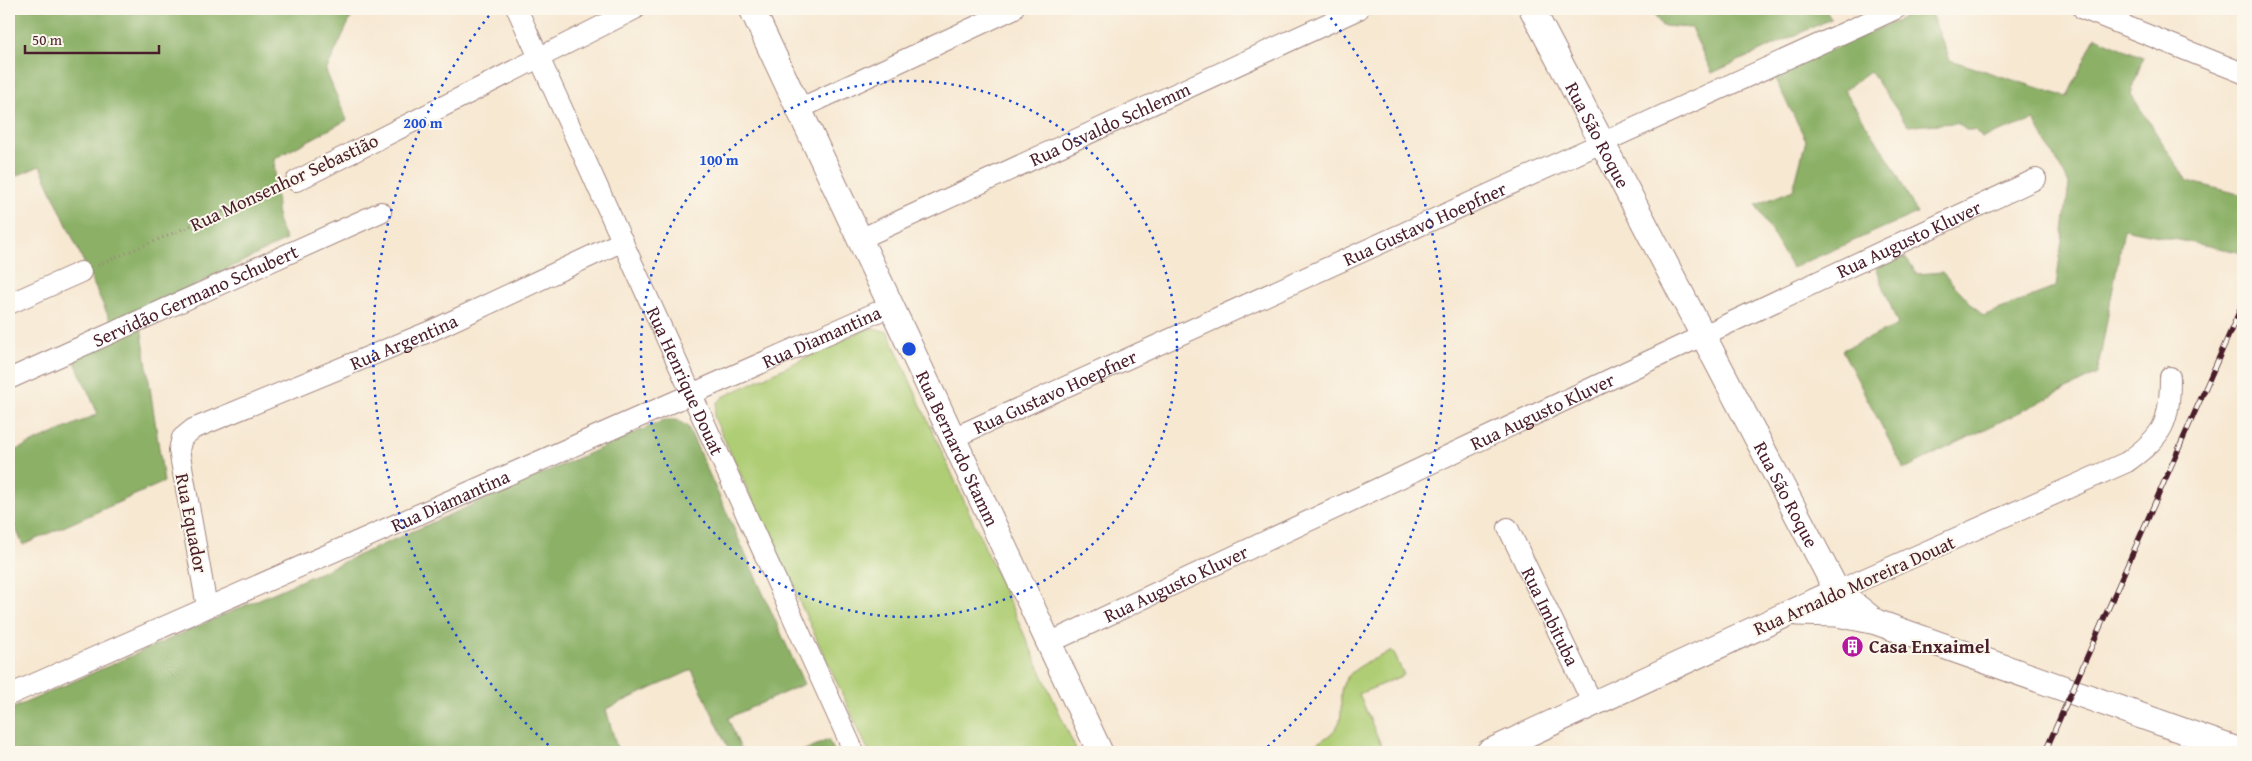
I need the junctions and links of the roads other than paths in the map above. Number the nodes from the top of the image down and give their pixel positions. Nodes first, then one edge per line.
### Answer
1 (517, 9) edge
2 (635, 9) edge
3 (752, 9) edge
4 (1013, 9) edge
5 (1359, 9) edge
6 (1532, 9) edge
7 (1896, 9) edge
8 (2083, 9) edge
9 (539, 57) junction
10 (2243, 74) edge
11 (799, 109) junction
12 (1602, 143) junction
13 (2036, 178) dead end
14 (296, 181) road end
15 (381, 212) dead end
16 (860, 239) junction
17 (623, 241) junction
18 (81, 272) road end
19 (9, 304) edge
20 (891, 306) junction
21 (1703, 335) junction
22 (2170, 377) dead end
23 (9, 379) edge
24 (691, 394) junction
25 (182, 438) joint
26 (953, 438) junction
27 (1508, 528) dead end
28 (1838, 591) junction
29 (207, 607) junction
30 (1786, 614) junction
31 (1876, 622) junction
32 (1049, 643) junction
33 (9, 695) edge
34 (1593, 704) junction
35 (1524, 743) edge
36 (854, 752) edge
37 (1100, 752) edge
38 (1488, 752) edge
39 (2243, 752) edge

1 - 9 street, Rua Henrique Douat
2 - 9 street, Rua Monsenhor Sebastião
3 - 11 street, Rua Bernardo Stamm
4 - 11 street
5 - 16 street, Rua Osvaldo Schlemm
6 - 12 street, Rua São Roque
7 - 12 street, Rua Gustavo Hoepfner
8 - 10 street
9 - 14 street, Rua Monsenhor Sebastião
9 - 17 street, Rua Henrique Douat
11 - 16 street, Rua Bernardo Stamm
12 - 21 street, Rua São Roque
12 - 26 street, Rua Gustavo Hoepfner
13 - 21 street, Rua Augusto Kluver
15 - 23 street, Servidão Germano Schubert
16 - 20 street, Rua Bernardo Stamm
17 - 24 street, Rua Henrique Douat
17 - 25 street, Rua Argentina
18 - 19 street
20 - 24 street, Rua Diamantina
20 - 26 street, Rua Bernardo Stamm
21 - 28 street, Rua São Roque
21 - 32 street, Rua Augusto Kluver
22 - 28 street, Rua Arnaldo Moreira Douat
24 - 29 street, Rua Diamantina
24 - 36 street, Rua Henrique Douat
25 - 29 street, Rua Equador
26 - 32 street, Rua Bernardo Stamm
27 - 34 street, Rua Imbituba
28 - 30 street, Rua Arnaldo Moreira Douat
28 - 31 street, Rua São Roque
29 - 33 street, Rua Diamantina
30 - 31 street
30 - 34 street, Rua Arnaldo Moreira Douat
31 - 39 street, Rua São Roque
32 - 37 street, Rua Bernardo Stamm
34 - 35 street, Rua Arnaldo Moreira Douat
35 - 38 street, Rua Arnaldo Moreira Douat

